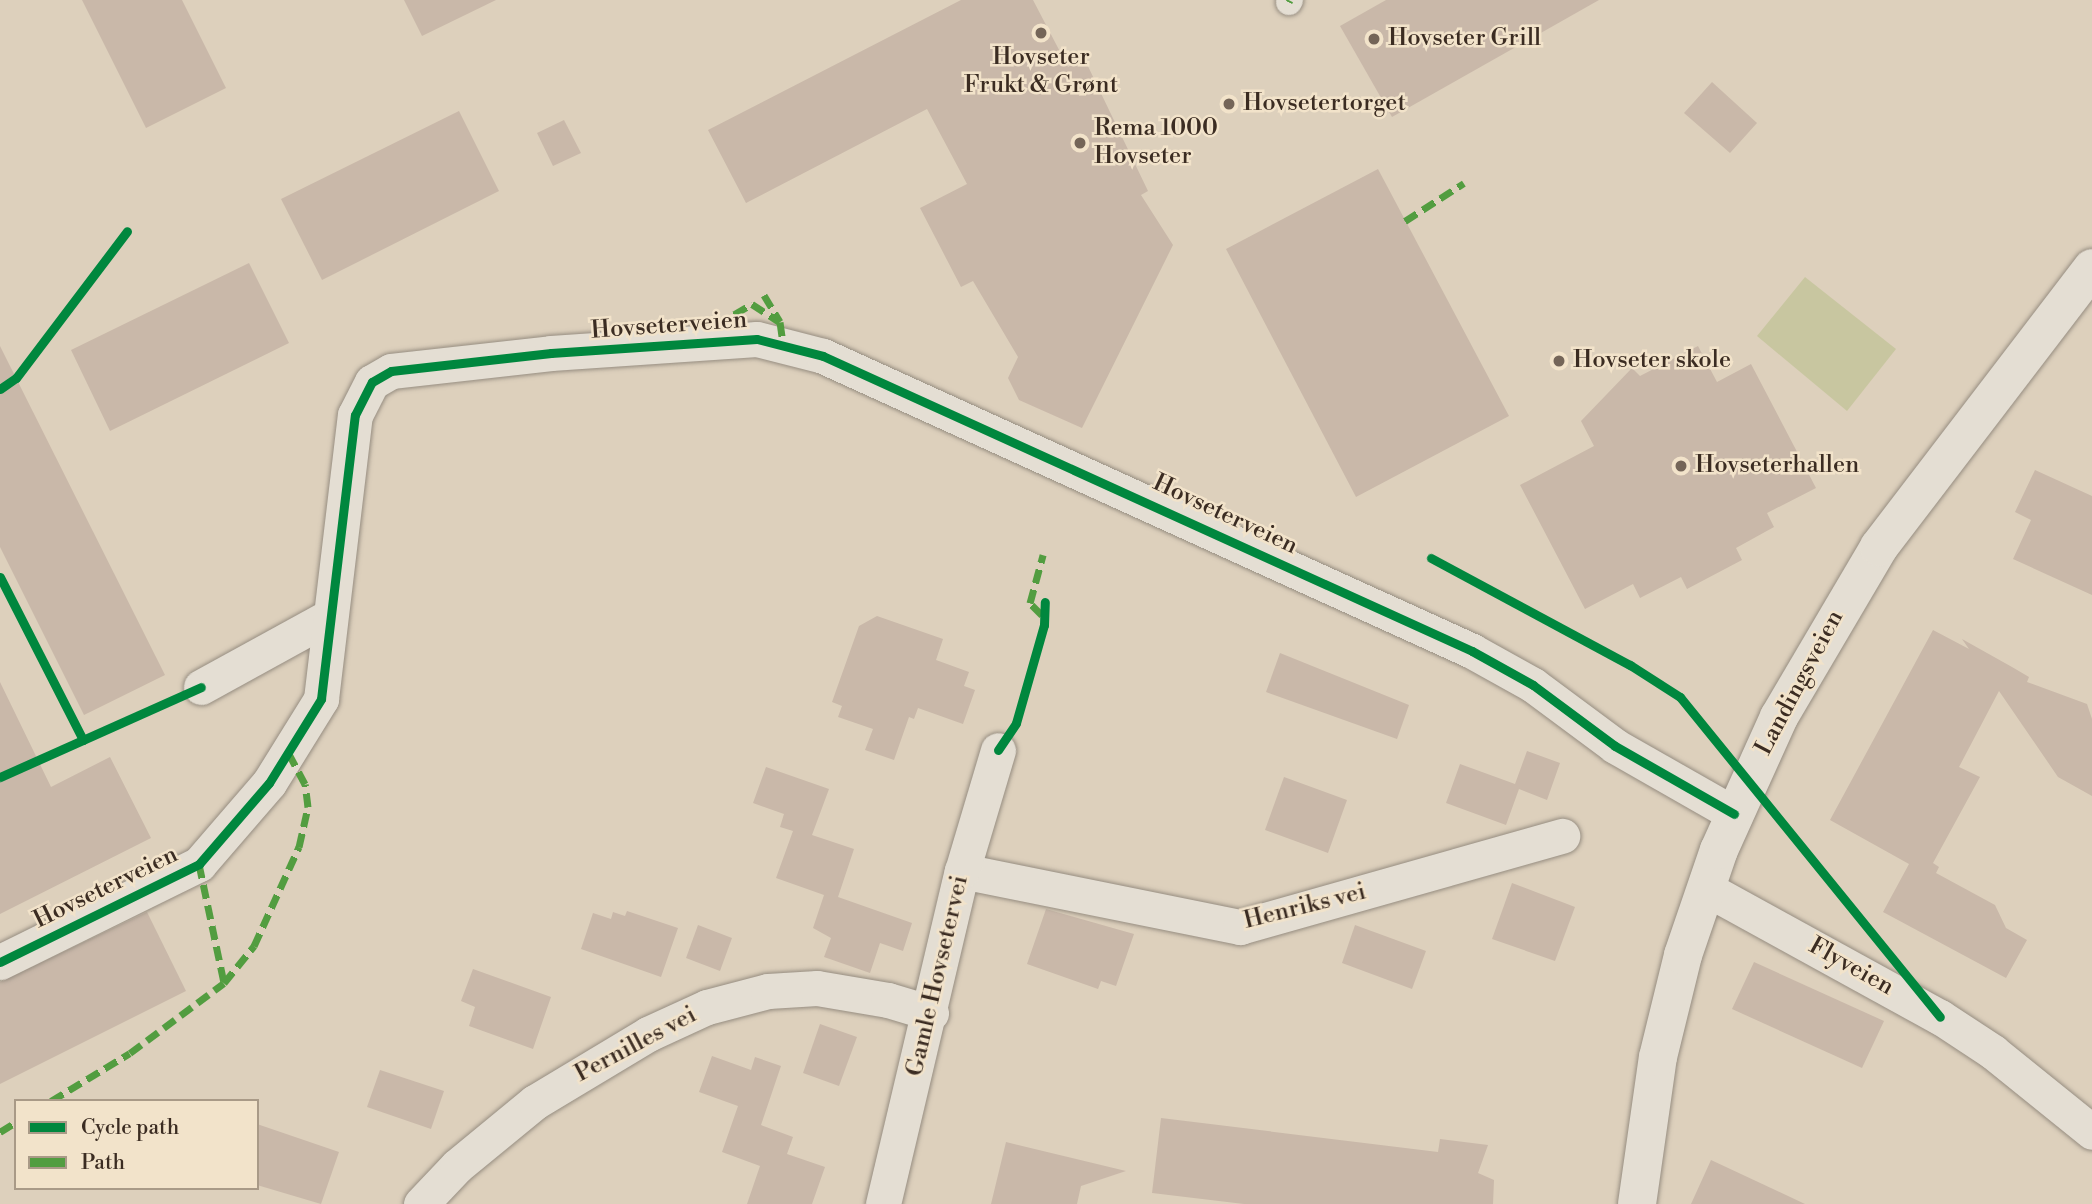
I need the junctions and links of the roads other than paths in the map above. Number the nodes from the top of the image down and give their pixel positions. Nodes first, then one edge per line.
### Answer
1 (2092, 268) edge
2 (330, 617) junction
3 (201, 687) dead end
4 (998, 750) dead end
5 (1734, 814) junction
6 (1562, 836) dead end
7 (962, 871) junction
8 (1705, 888) junction
9 (0, 962) edge
10 (931, 1013) junction
11 (2092, 1132) edge
12 (421, 1204) edge
13 (883, 1204) edge
14 (1637, 1204) edge

1 - 5 street, Landingsveien
2 - 3 street
2 - 5 street, Hovseterveien
2 - 9 street, Hovseterveien
4 - 7 street, Gamle Hovsetervei
5 - 8 street, Landingsveien
6 - 7 street, Henriks vei
7 - 10 street, Gamle Hovsetervei
8 - 11 street, Flyveien
8 - 14 street, Landingsveien
10 - 12 street, Pernilles vei
10 - 13 street, Gamle Hovsetervei

